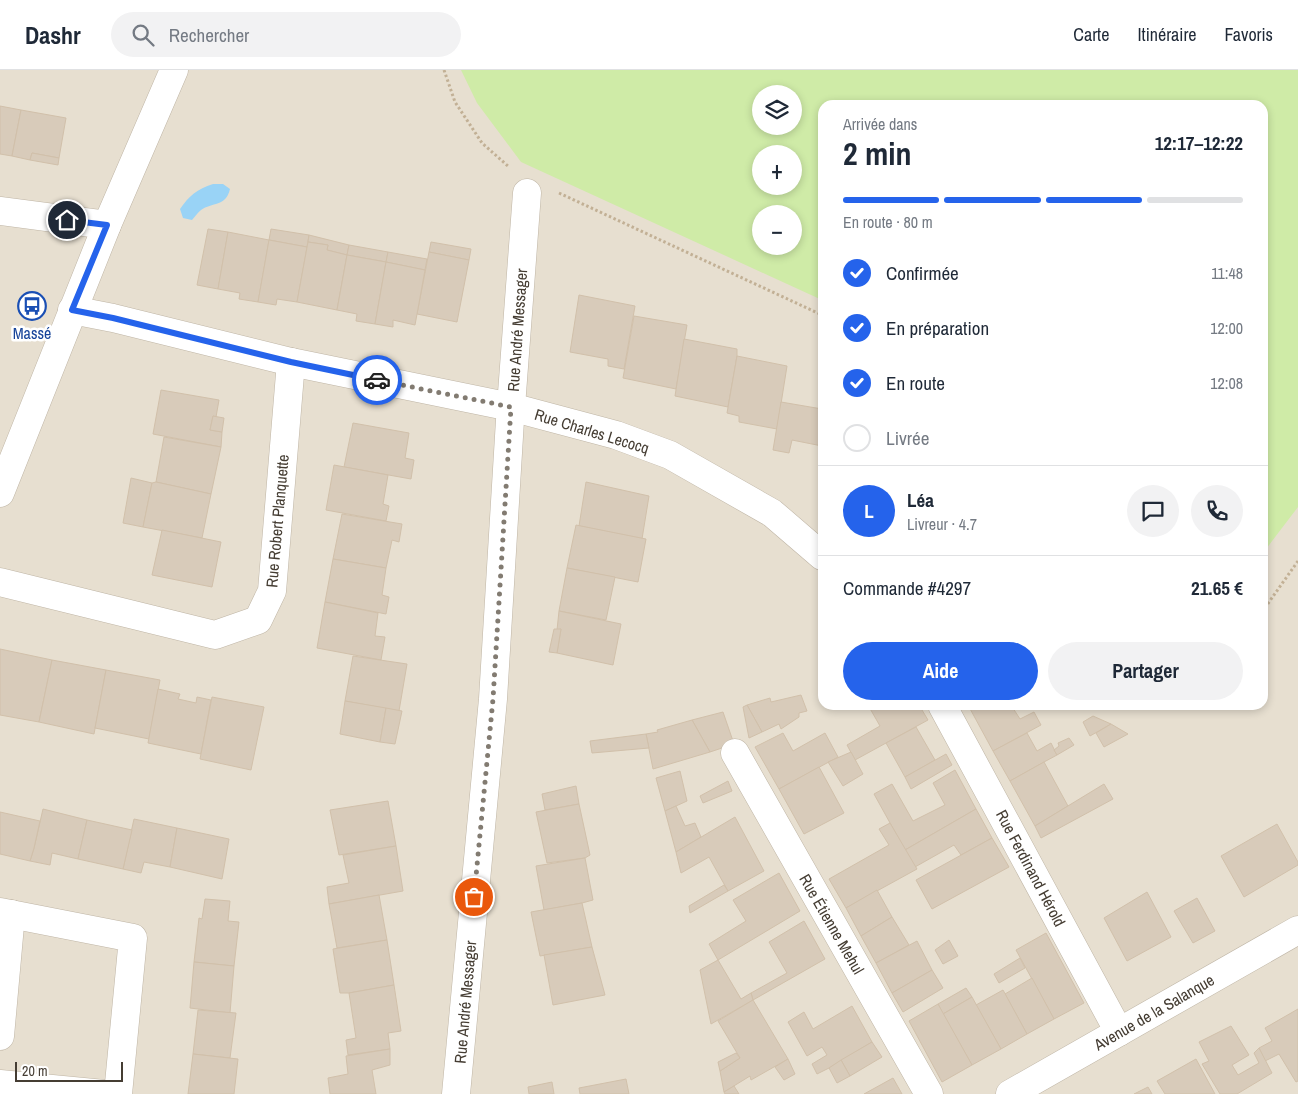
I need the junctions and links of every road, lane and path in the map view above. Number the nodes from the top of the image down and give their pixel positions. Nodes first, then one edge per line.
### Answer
1 (174, 70) edge
2 (444, 70) edge
3 (511, 169) dead end
4 (554, 191) dead end
5 (527, 193) dead end
6 (0, 212) edge
7 (107, 225) junction
8 (72, 310) junction
9 (818, 313) edge
10 (291, 362) junction
11 (511, 407) junction
12 (0, 493) edge
13 (818, 553) edge
14 (1298, 561) edge
15 (0, 582) edge
16 (1268, 604) edge
17 (945, 710) edge
18 (735, 753) dead end
19 (5, 913) edge
20 (1298, 930) edge
21 (1120, 1032) junction
22 (0, 1036) edge
23 (0, 1084) edge
24 (104, 1094) edge
25 (118, 1094) edge
26 (456, 1094) edge
27 (929, 1094) edge
28 (1010, 1094) edge

1 - 7 street
2 - 3 path
4 - 9 path
5 - 11 street, Rue André Messager
6 - 7 street
7 - 8 street
8 - 10 street, Rue Charles Lecocq
8 - 12 street
10 - 11 street, Rue Charles Lecocq
10 - 15 street, Rue Robert Planquette
11 - 13 street, Rue Charles Lecocq
11 - 26 street, Rue André Messager
14 - 16 path
17 - 21 street, Rue Ferdinand Hérold
18 - 27 street, Rue Étienne Mehul
19 - 22 street
19 - 25 street
20 - 21 street, Avenue de la Salanque
21 - 28 street, Avenue de la Salanque
23 - 24 street

